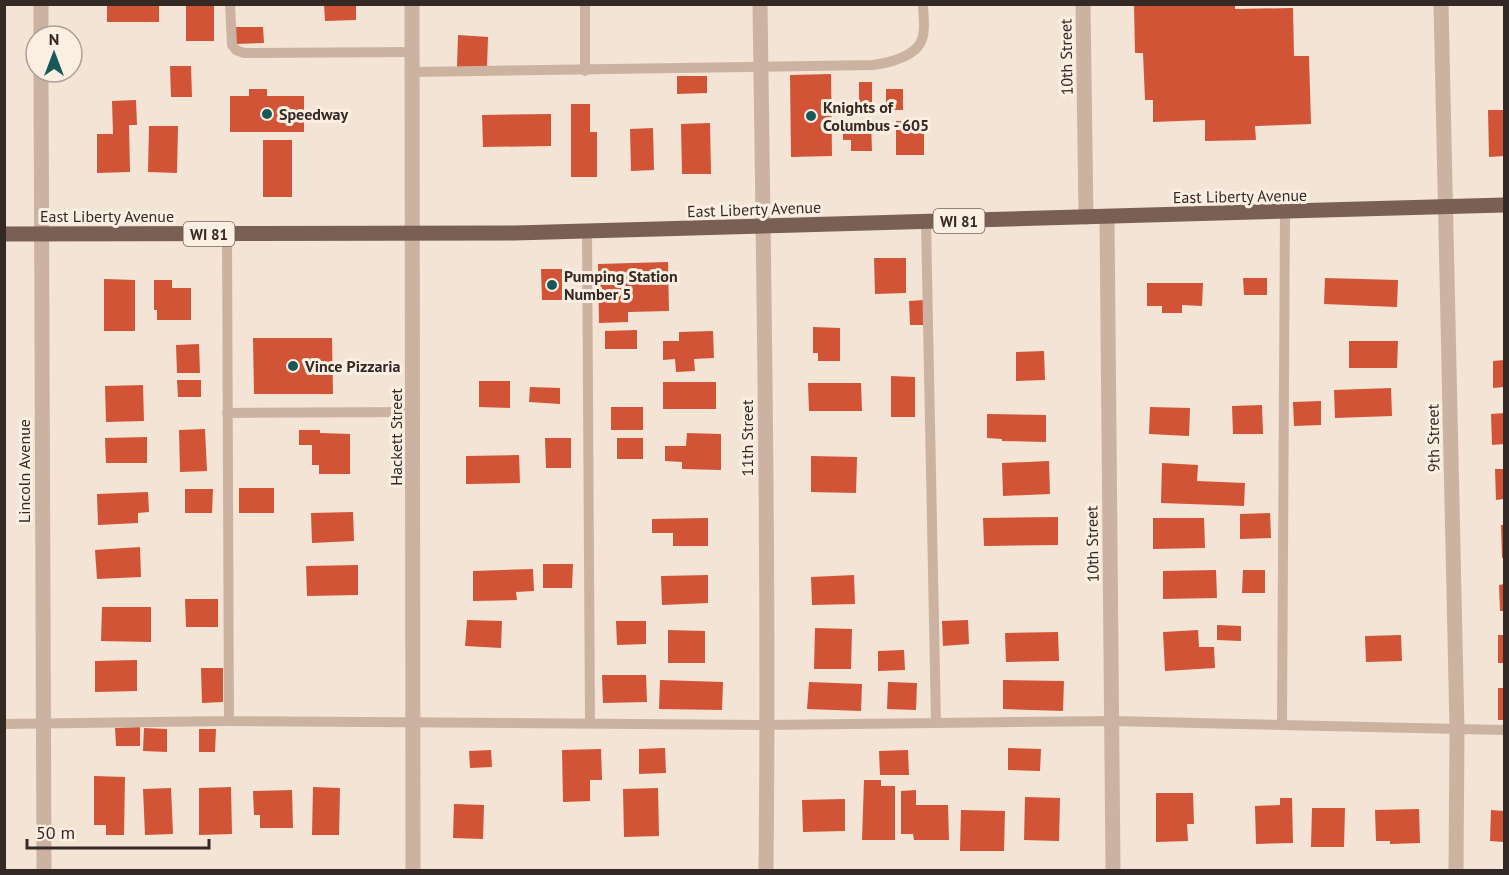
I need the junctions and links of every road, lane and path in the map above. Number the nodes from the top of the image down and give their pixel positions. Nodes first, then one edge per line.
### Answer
1 (41, 4) edge
2 (230, 4) edge
3 (412, 4) edge
4 (585, 4) edge
5 (760, 4) edge
6 (923, 4) edge
7 (1083, 4) edge
8 (1441, 4) edge
9 (41, 24) edge
10 (413, 52) junction
11 (761, 66) junction
12 (585, 71) junction
13 (413, 72) junction
14 (41, 84) edge
15 (1504, 205) edge
16 (1446, 207) junction
17 (1284, 213) junction
18 (1086, 217) junction
19 (1107, 217) junction
20 (926, 222) junction
21 (764, 227) junction
22 (587, 231) junction
23 (413, 233) junction
24 (4, 234) edge
25 (40, 235) junction
26 (227, 235) junction
27 (414, 412) junction
28 (227, 413) junction
29 (229, 721) junction
30 (413, 721) junction
31 (1112, 721) junction
32 (44, 723) junction
33 (590, 723) junction
34 (936, 723) junction
35 (4, 724) edge
36 (1282, 724) junction
37 (767, 725) junction
38 (1457, 729) junction
39 (1504, 730) edge
40 (44, 870) edge
41 (413, 870) edge
42 (766, 870) edge
43 (1113, 870) edge
44 (1456, 870) edge

1 - 9 street
2 - 10 lane
3 - 10 street, Hackett Street
4 - 12 lane
5 - 11 street, 11th Street
6 - 11 lane
7 - 18 street, 10th Street
8 - 16 street, 9th Street
10 - 13 street, Hackett Street
11 - 12 lane
11 - 21 street, 11th Street
12 - 13 lane
13 - 23 street, Hackett Street
14 - 25 street, Lincoln Avenue
15 - 16 main road, East Liberty Avenue / WI 81
16 - 17 main road, East Liberty Avenue / WI 81
16 - 38 street, 9th Street
17 - 19 main road, East Liberty Avenue / WI 81
17 - 36 lane
18 - 19 main road, East Liberty Avenue / WI 81
18 - 20 main road, East Liberty Avenue / WI 81
19 - 31 street, 10th Street
20 - 21 main road, East Liberty Avenue / WI 81
20 - 34 lane
21 - 22 main road, East Liberty Avenue / WI 81
21 - 37 street, 11th Street
22 - 23 main road, East Liberty Avenue / WI 81
22 - 33 lane
23 - 26 main road, East Liberty Avenue / WI 81
23 - 27 street, Hackett Street
24 - 25 main road, East Liberty Avenue / WI 81
25 - 26 main road, East Liberty Avenue / WI 81
25 - 32 street, Lincoln Avenue
26 - 28 lane
27 - 28 lane
27 - 30 street, Hackett Street
28 - 29 lane
29 - 30 lane
29 - 32 lane
30 - 33 lane
30 - 41 street, Hackett Street
31 - 34 lane
31 - 36 lane
31 - 43 street, 10th Street
32 - 35 lane
32 - 40 street, Lincoln Avenue
33 - 37 lane
34 - 37 lane
36 - 38 lane
37 - 42 street, 11th Street
38 - 39 lane
38 - 44 street, 9th Street

